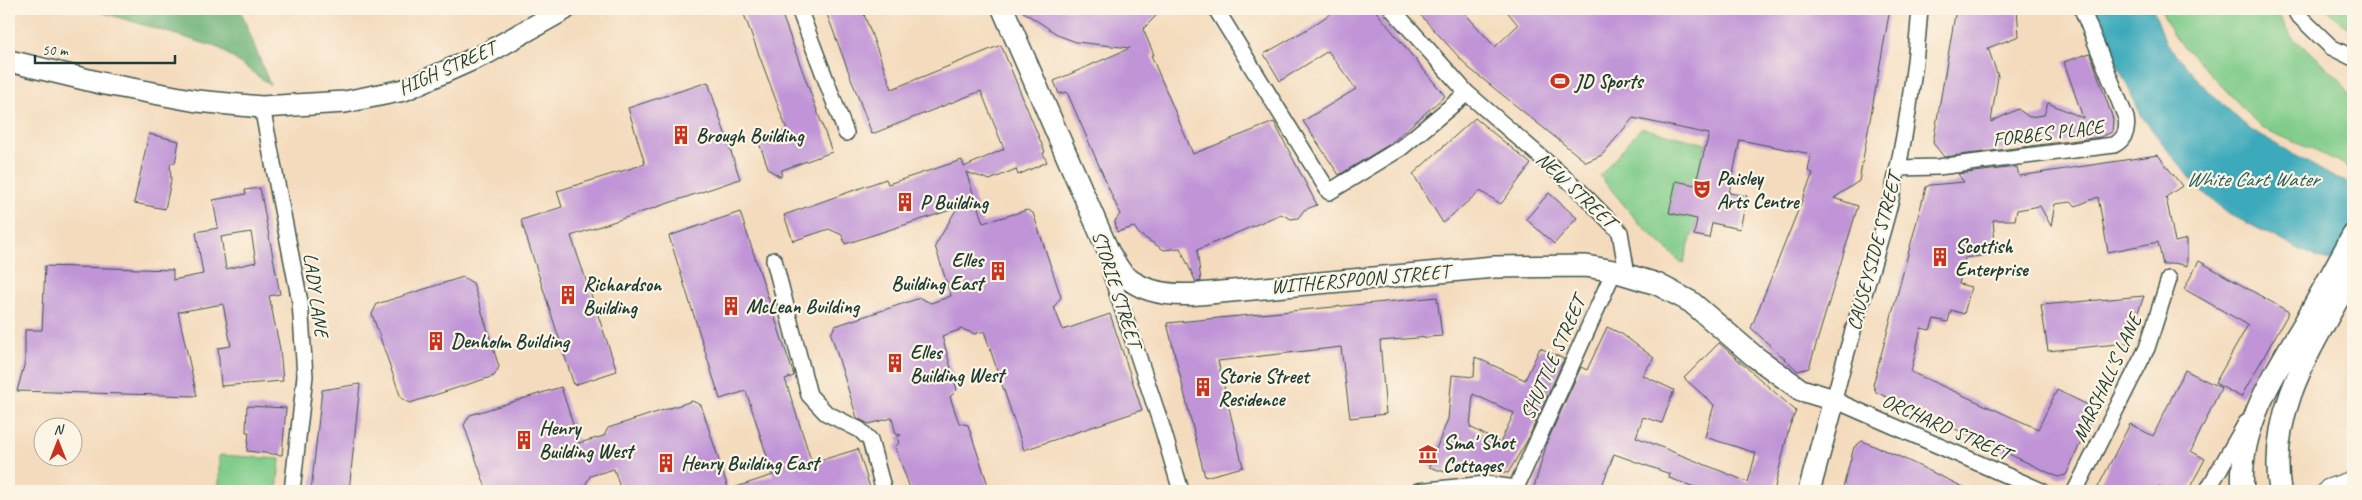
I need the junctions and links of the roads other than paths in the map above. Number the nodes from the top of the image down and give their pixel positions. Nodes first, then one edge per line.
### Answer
1 (565, 9) edge
2 (799, 9) edge
3 (1002, 9) edge
4 (1216, 9) edge
5 (1392, 9) edge
6 (1920, 9) edge
7 (2082, 9) edge
8 (2295, 9) edge
9 (2353, 58) edge
10 (9, 61) edge
11 (1467, 93) junction
12 (262, 107) junction
13 (846, 133) dead end
14 (1898, 168) junction
15 (2353, 236) edge
16 (1109, 253) junction
17 (774, 260) dead end
18 (1621, 272) junction
19 (2353, 272) edge
20 (2169, 279) dead end
21 (2324, 308) junction
22 (2264, 392) junction
23 (1834, 400) junction
24 (2353, 483) edge
25 (292, 491) edge
26 (884, 491) edge
27 (1181, 491) edge
28 (1418, 491) edge
29 (1809, 491) edge
30 (2042, 491) edge
31 (2075, 491) edge
32 (2207, 491) edge
33 (2243, 491) edge
34 (2280, 491) edge
35 (2330, 491) edge

1 - 12 street, HIGH STREET
2 - 13 street
3 - 16 street, STORIE STREET
4 - 11 street
5 - 11 street, NEW STREET
6 - 14 street, CAUSEYSIDE STREET
7 - 14 street, FORBES PLACE
8 - 9 street
10 - 12 street, HIGH STREET
11 - 18 street, NEW STREET
12 - 25 street, LADY LANE
14 - 23 street, CAUSEYSIDE STREET
15 - 21 street
16 - 18 street, WITHERSPOON STREET
16 - 27 street, STORIE STREET
17 - 26 street
18 - 23 street
18 - 28 street, SHUTTLE STREET
19 - 21 street
20 - 31 street, MARSHALL'S LANE
21 - 22 street
21 - 34 street
22 - 32 street
22 - 33 street
23 - 29 street, CAUSEYSIDE STREET
23 - 30 street, ORCHARD STREET
24 - 35 main road

